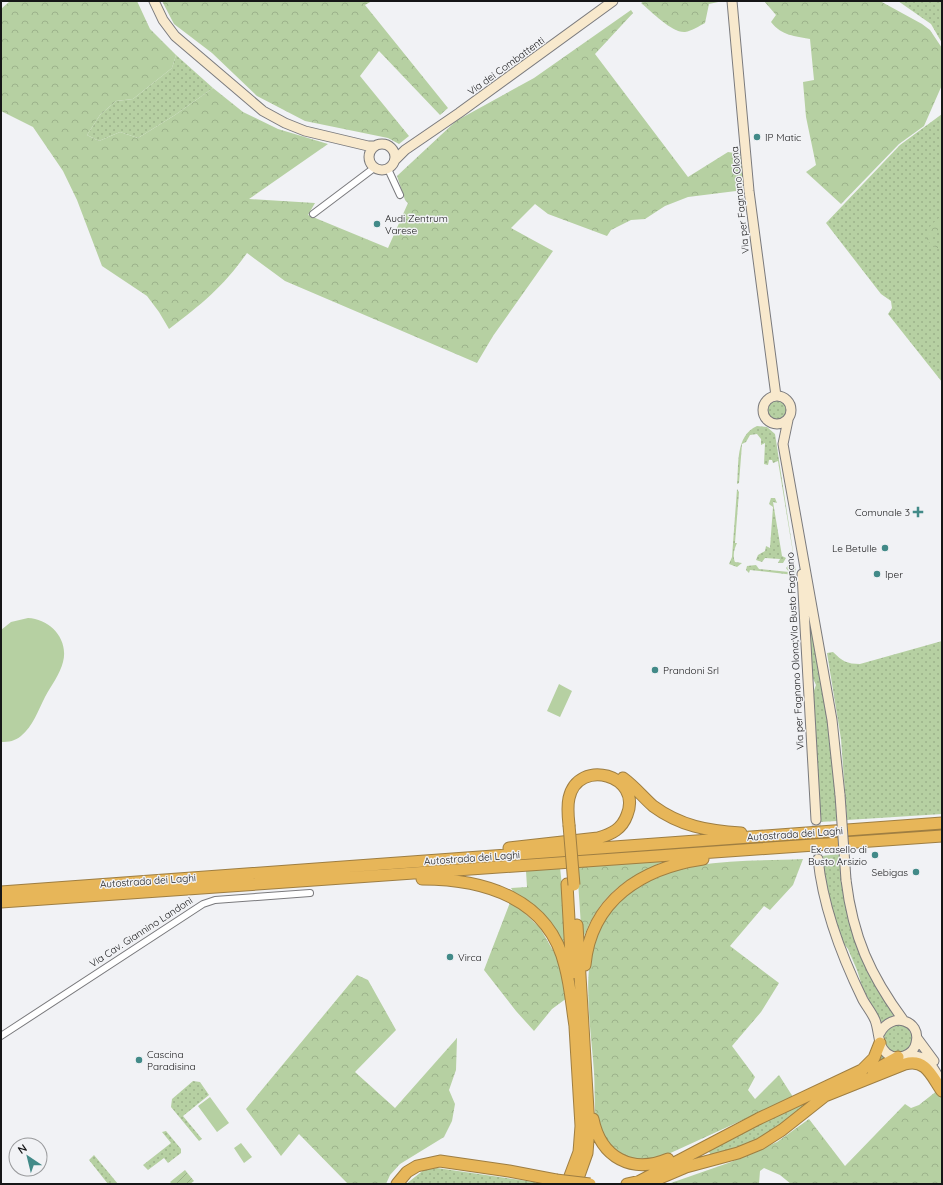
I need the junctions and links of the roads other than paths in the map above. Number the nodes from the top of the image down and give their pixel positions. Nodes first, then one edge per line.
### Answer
1 (154, 1) edge
2 (613, 1) edge
3 (732, 1) edge
4 (357, 143) junction
5 (376, 146) junction
6 (410, 146) junction
7 (392, 148) junction
8 (369, 157) junction
9 (395, 160) junction
10 (374, 168) junction
11 (388, 169) junction
12 (400, 195) dead end
13 (313, 214) dead end
14 (776, 396) junction
15 (788, 420) junction
16 (771, 423) junction
17 (783, 444) junction
18 (800, 543) junction
19 (816, 820) tunnel mouth
20 (942, 824) edge
21 (566, 826) junction
22 (785, 835) junction
23 (942, 836) edge
24 (786, 847) junction
25 (454, 859) junction
26 (818, 859) tunnel mouth
27 (368, 876) junction
28 (571, 885) junction
29 (1, 892) edge
30 (310, 893) dead end
31 (1, 902) edge
32 (582, 1000) junction
33 (904, 1021) junction
34 (576, 1032) junction
35 (1, 1036) edge
36 (880, 1038) junction
37 (917, 1038) junction
38 (903, 1056) junction
39 (942, 1074) edge
40 (942, 1084) edge
41 (849, 1085) junction
42 (942, 1092) edge
43 (588, 1100) junction
44 (758, 1119) junction
45 (562, 1182) edge
46 (637, 1183) edge
47 (397, 1184) edge
48 (576, 1184) edge
49 (590, 1184) edge

1 - 4 main road, Via dei Combattenti
2 - 6 main road, Via dei Combattenti
3 - 14 main road, Via per Fagnano Olona
4 - 5 main road, Via dei Combattenti
4 - 8 main road
5 - 7 main road, Via dei Combattenti
5 - 8 main road
6 - 7 main road, Via dei Combattenti
6 - 9 main road, Via dei Combattenti
7 - 9 main road
8 - 10 main road
9 - 11 main road, Via dei Combattenti
10 - 11 main road
10 - 13 street
11 - 12 street
14 - 15 main road
14 - 16 main road
15 - 16 main road
15 - 17 main road
16 - 17 main road
17 - 18 main road
18 - 19 main road, Via per Fagnano Olona;Via Busto Fagnano
18 - 33 main road, Via per Fagnano Olona;Via Busto Fagnano, bridge
20 - 22 highway, Autostrada dei Laghi
21 - 22 highway
21 - 25 highway
21 - 28 highway
22 - 25 highway, Autostrada dei Laghi
23 - 24 highway, Autostrada dei Laghi
24 - 27 highway, Autostrada dei Laghi
24 - 32 highway
25 - 29 highway, Autostrada dei Laghi
26 - 36 main road
27 - 31 highway, Autostrada dei Laghi
27 - 34 highway
28 - 32 highway
28 - 34 highway
30 - 35 street, Via Cav. Giannino Landoni
32 - 43 highway
33 - 36 main road
33 - 37 main road
34 - 45 highway
36 - 38 main road
36 - 44 highway
37 - 38 main road
37 - 39 main road
38 - 40 main road
38 - 41 highway
41 - 42 highway
41 - 46 highway
43 - 44 highway
43 - 48 highway
44 - 46 highway
45 - 47 highway
45 - 49 highway, bridge

